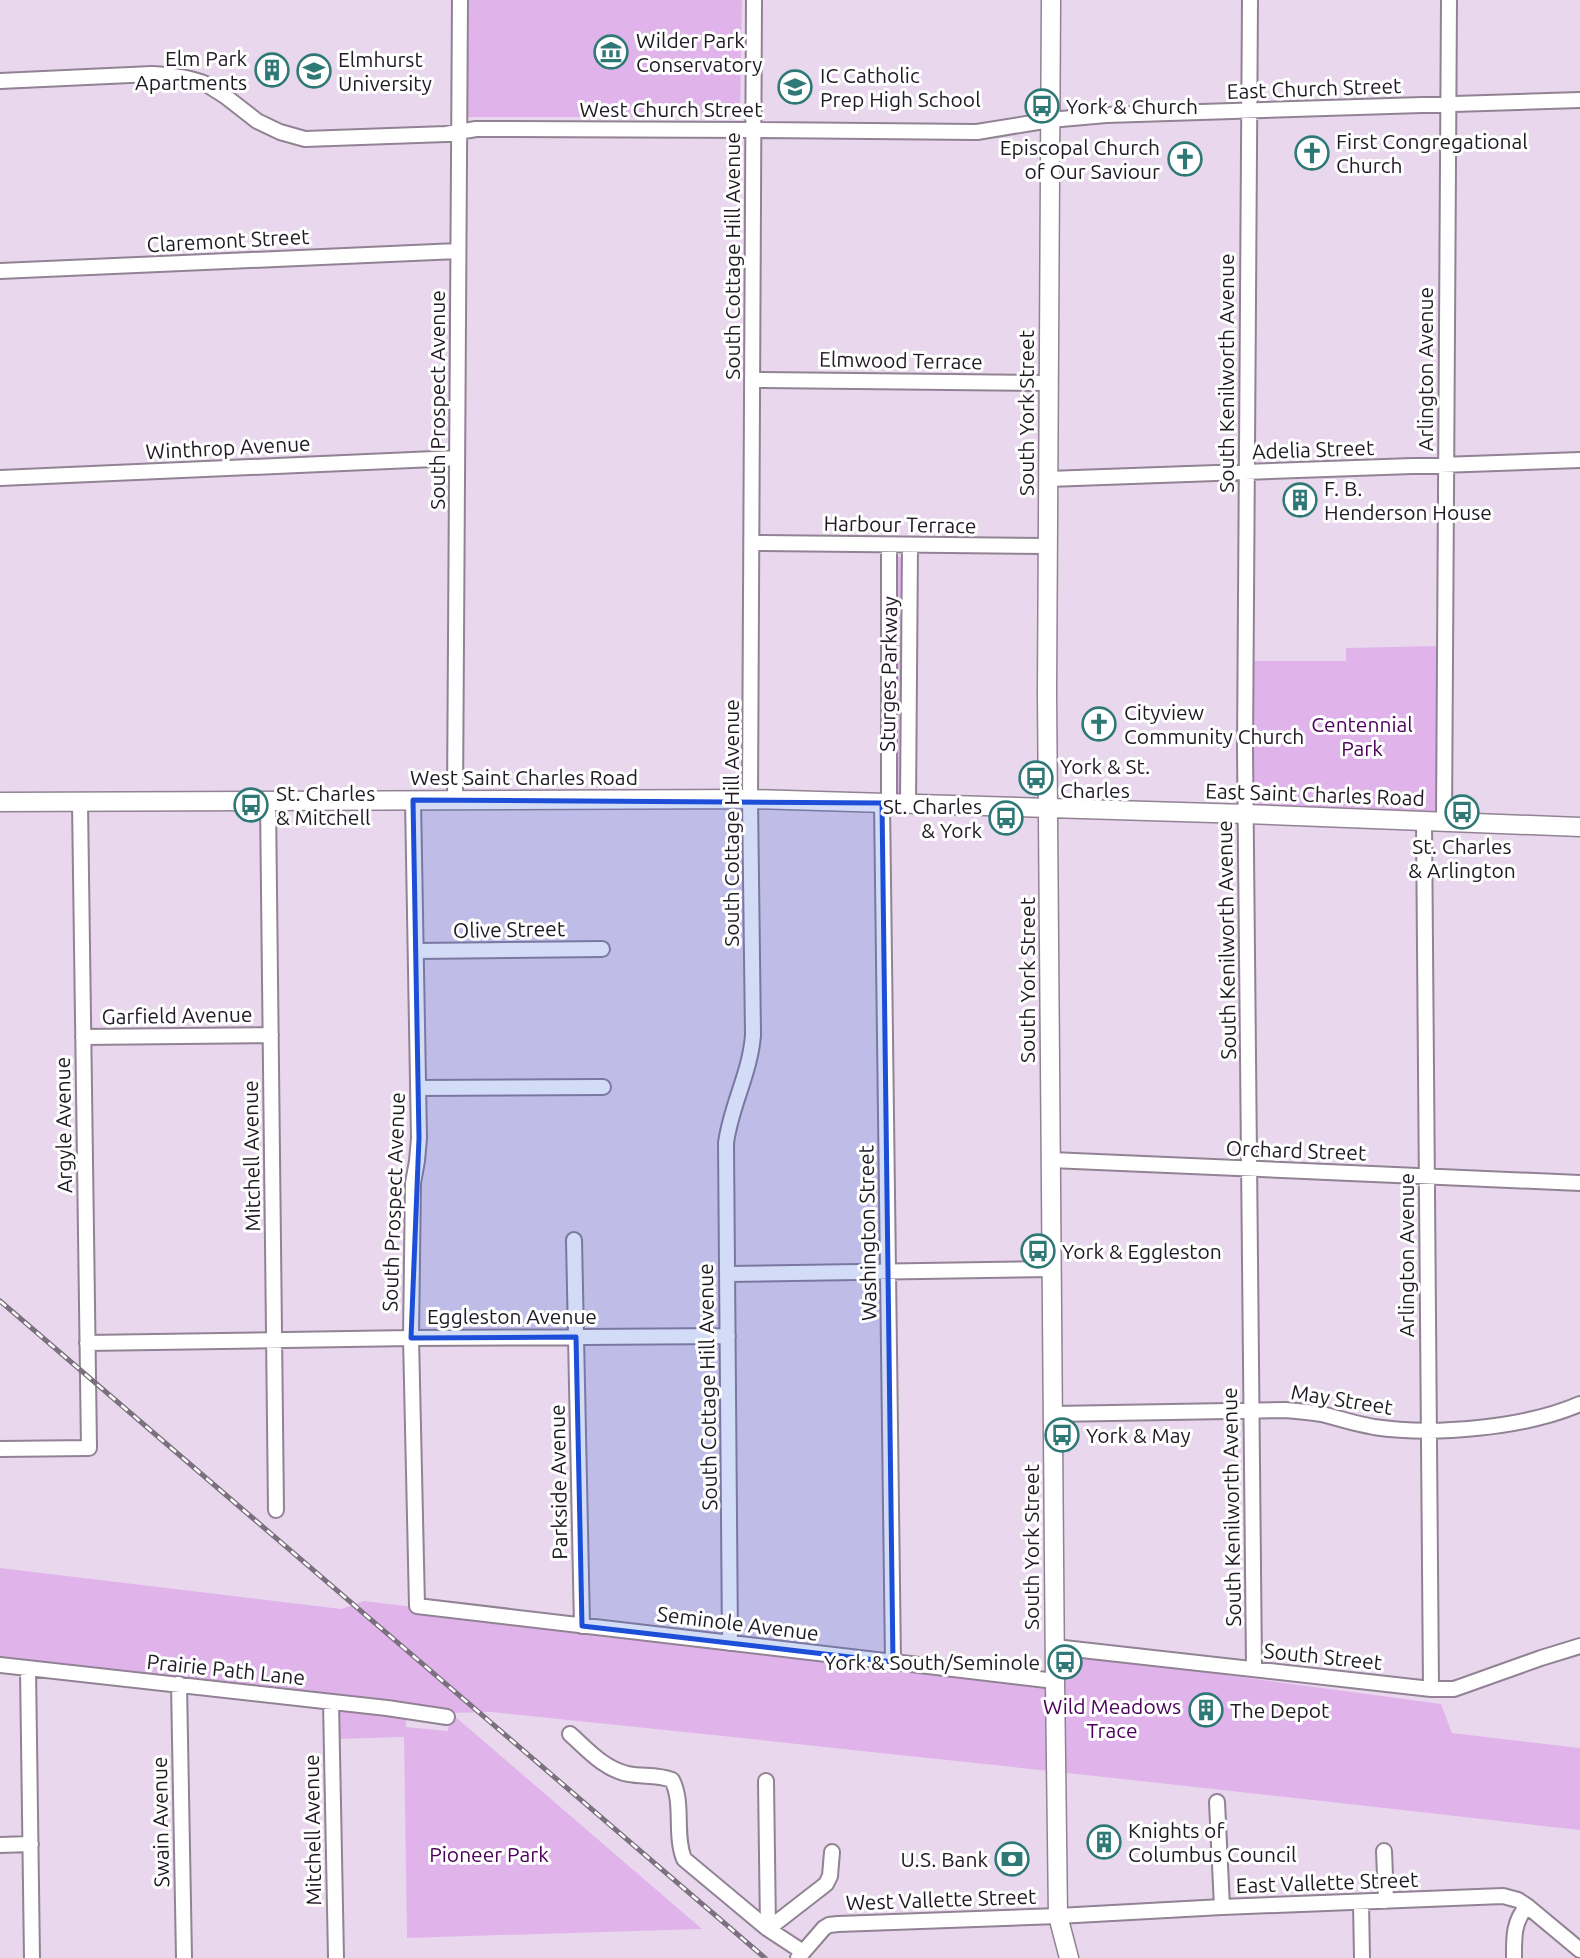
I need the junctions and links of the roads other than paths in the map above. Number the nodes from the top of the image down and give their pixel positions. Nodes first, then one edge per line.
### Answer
1 (460, 0) edge
2 (754, 0) edge
3 (1051, 0) edge
4 (1250, 0) edge
5 (1449, 0) edge
6 (0, 81) edge
7 (1580, 100) edge
8 (1448, 104) junction
9 (1249, 111) junction
10 (1050, 120) junction
11 (754, 130) junction
12 (459, 132) junction
13 (458, 251) junction
14 (0, 271) edge
15 (752, 380) junction
16 (1049, 383) junction
17 (457, 458) junction
18 (1580, 460) edge
19 (1446, 465) junction
20 (1246, 472) junction
21 (0, 478) edge
22 (1048, 479) junction
23 (752, 543) junction
24 (889, 545) junction
25 (910, 545) junction
26 (1048, 546) junction
27 (750, 799) junction
28 (413, 800) junction
29 (455, 800) junction
30 (268, 801) junction
31 (0, 802) edge
32 (80, 802) junction
33 (886, 803) junction
34 (908, 804) junction
35 (1049, 808) junction
36 (1246, 814) junction
37 (1424, 821) junction
38 (1444, 822) junction
39 (1580, 827) edge
40 (602, 949) dead end
41 (416, 951) junction
42 (271, 1035) junction
43 (83, 1037) junction
44 (603, 1087) dead end
45 (418, 1088) junction
46 (1051, 1160) junction
47 (1249, 1169) junction
48 (1427, 1177) junction
49 (1580, 1184) edge
50 (573, 1240) dead end
51 (1052, 1269) junction
52 (889, 1272) junction
53 (727, 1274) junction
54 (728, 1336) junction
55 (576, 1337) junction
56 (411, 1338) junction
57 (275, 1339) junction
58 (87, 1343) junction
59 (1580, 1404) edge
60 (1251, 1410) junction
61 (1053, 1414) junction
62 (1429, 1430) junction
63 (0, 1449) edge
64 (276, 1510) dead end
65 (417, 1606) joint
66 (582, 1626) junction
67 (730, 1643) junction
68 (1580, 1646) edge
69 (1055, 1647) junction
70 (893, 1662) junction
71 (0, 1665) edge
72 (28, 1668) junction
73 (1254, 1669) junction
74 (1055, 1681) junction
75 (179, 1684) junction
76 (1431, 1689) junction
77 (331, 1702) junction
78 (447, 1717) dead end
79 (570, 1734) dead end
80 (766, 1781) dead end
81 (1217, 1802) dead end
82 (31, 1844) junction
83 (0, 1845) edge
84 (1384, 1851) dead end
85 (832, 1852) dead end
86 (1386, 1901) junction
87 (1361, 1902) junction
88 (1527, 1906) junction
89 (1222, 1907) junction
90 (1059, 1916) junction
91 (768, 1929) junction
92 (1580, 1950) edge
93 (801, 1955) edge
94 (32, 1958) edge
95 (184, 1958) edge
96 (336, 1958) edge
97 (1069, 1958) edge
98 (1362, 1958) edge
99 (1514, 1958) edge

1 - 12 street, South Prospect Avenue
2 - 11 street, South Cottage Hill Avenue
3 - 10 main road, South York Street
4 - 9 street, South Kenilworth Avenue
5 - 8 street, Arlington Avenue
6 - 12 street, West Church Street
7 - 8 street, East Church Street
8 - 9 street, East Church Street
8 - 19 street, Arlington Avenue
9 - 10 street, East Church Street
9 - 20 street, South Kenilworth Avenue
10 - 11 street, West Church Street
10 - 16 main road, South York Street
11 - 12 street, West Church Street
11 - 15 street, South Cottage Hill Avenue
12 - 13 street, South Prospect Avenue
13 - 14 street, Claremont Street
13 - 17 street, South Prospect Avenue
15 - 16 street, Elmwood Terrace
15 - 23 street, South Cottage Hill Avenue
16 - 22 main road, South York Street
17 - 21 street, Winthrop Avenue
17 - 29 street, South Prospect Avenue
18 - 19 street, Adelia Street
19 - 20 street, Adelia Street
19 - 38 street, Arlington Avenue
20 - 22 street, Adelia Street
20 - 36 street, South Kenilworth Avenue
22 - 26 main road, South York Street
23 - 24 street, Harbour Terrace
23 - 27 street, South Cottage Hill Avenue
24 - 25 street, Harbour Terrace
24 - 33 street, Sturges Parkway
25 - 26 street, Harbour Terrace
25 - 34 street, Sturges Parkway
26 - 35 main road, South York Street
27 - 29 main road, West Saint Charles Road
27 - 33 main road, West Saint Charles Road
27 - 53 street, South Cottage Hill Avenue
28 - 29 main road, West Saint Charles Road
28 - 30 main road, West Saint Charles Road
28 - 41 street, South Prospect Avenue
30 - 32 main road, West Saint Charles Road
30 - 42 street, Mitchell Avenue
31 - 32 main road, West Saint Charles Road
32 - 43 street, Argyle Avenue
33 - 34 main road, West Saint Charles Road
33 - 52 street, Washington Street
34 - 35 main road, West Saint Charles Road
35 - 36 main road, East Saint Charles Road
35 - 46 main road, South York Street
36 - 37 main road, East Saint Charles Road
36 - 47 street, South Kenilworth Avenue
37 - 38 main road, East Saint Charles Road
37 - 48 street, Arlington Avenue
38 - 39 main road, East Saint Charles Road
40 - 41 street, Olive Street
41 - 45 street, South Prospect Avenue
42 - 43 street, Garfield Avenue
42 - 57 street, Mitchell Avenue
43 - 58 street, Argyle Avenue
44 - 45 street
45 - 56 street, South Prospect Avenue
46 - 47 street, Orchard Street
46 - 51 main road, South York Street
47 - 48 street, Orchard Street
47 - 60 street, South Kenilworth Avenue
48 - 49 street, Orchard Street
48 - 62 street, Arlington Avenue
50 - 55 street, Parkside Avenue
51 - 52 street
51 - 61 main road, South York Street
52 - 53 street
52 - 70 street, Washington Street
53 - 54 street, South Cottage Hill Avenue
54 - 55 street, Eggleston Avenue
54 - 67 street, South Cottage Hill Avenue
55 - 56 street, Eggleston Avenue
55 - 66 street, Parkside Avenue
56 - 57 street, Eggleston Avenue
56 - 65 street, South Prospect Avenue
57 - 58 street, Eggleston Avenue
57 - 64 street, Mitchell Avenue
58 - 63 street, Argyle Avenue
59 - 62 street, May Street
60 - 61 street, May Street
60 - 62 street, May Street
60 - 73 street, South Kenilworth Avenue
61 - 69 main road, South York Street
62 - 76 street, Arlington Avenue
65 - 66 street, Seminole Avenue
66 - 67 street, Seminole Avenue
67 - 70 street, Seminole Avenue
68 - 76 street, South Street
69 - 73 street, South Street
69 - 74 main road, South York Street
70 - 74 street, Seminole Avenue
71 - 72 street, Prairie Path Lane
72 - 75 street, Prairie Path Lane
72 - 82 street
73 - 76 street, South Street
74 - 90 main road, South York Street
75 - 77 street, Prairie Path Lane
75 - 95 street, Swain Avenue
77 - 78 street, Prairie Path Lane
77 - 96 street, Mitchell Avenue
79 - 91 street
80 - 91 street
81 - 89 street
82 - 83 street
82 - 94 street
84 - 86 street
85 - 91 street
86 - 87 street, East Vallette Street
86 - 88 street, East Vallette Street
87 - 89 street, East Vallette Street
87 - 98 street
88 - 92 street, East Vallette Street
88 - 99 street
89 - 90 street, East Vallette Street
90 - 93 street, West Vallette Street
90 - 97 main road, South York Street
91 - 93 street

